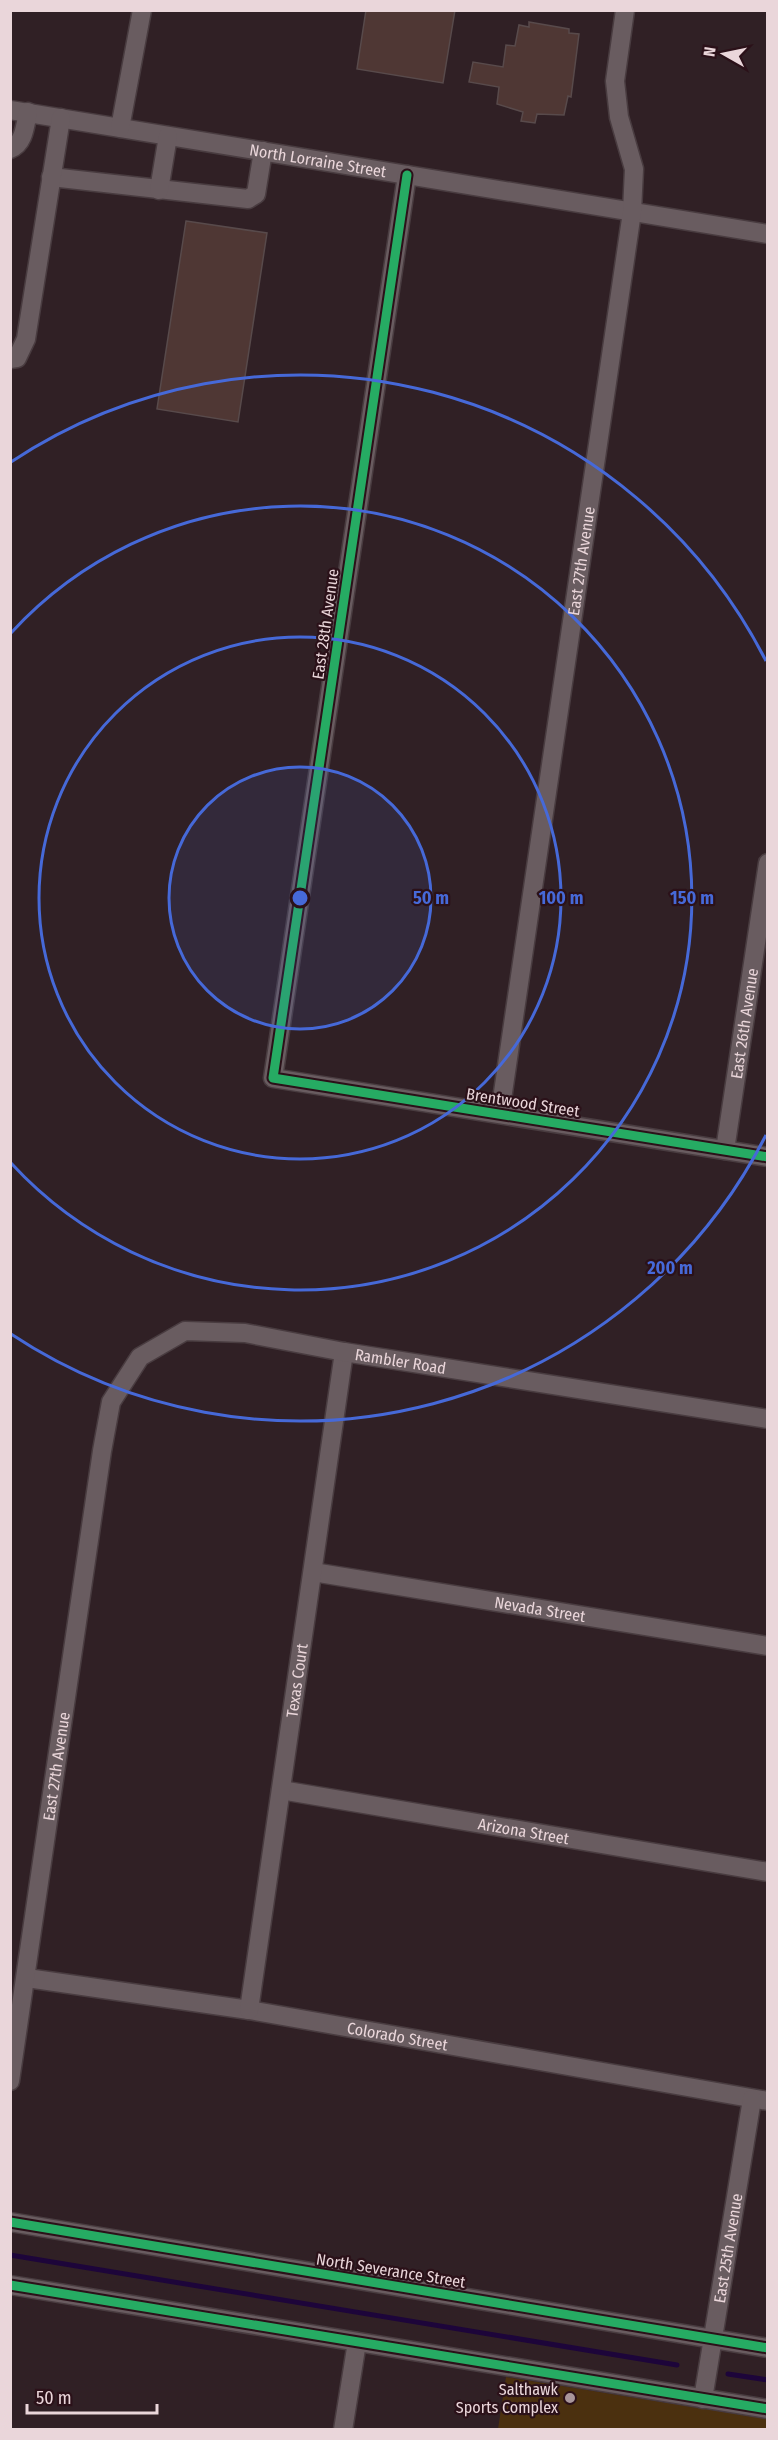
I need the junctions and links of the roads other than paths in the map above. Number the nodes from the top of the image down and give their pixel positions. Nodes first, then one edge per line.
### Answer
1 (142, 10) edge
2 (625, 10) edge
3 (19, 111) edge
4 (61, 118) junction
5 (120, 128) junction
6 (168, 136) junction
7 (10, 149) edge
8 (263, 151) junction
9 (407, 175) junction
10 (51, 177) junction
11 (159, 190) junction
12 (632, 212) junction
13 (768, 234) edge
14 (10, 359) edge
15 (768, 863) edge
16 (273, 1078) joint
17 (500, 1113) junction
18 (725, 1150) junction
19 (768, 1157) edge
20 (344, 1352) junction
21 (768, 1419) edge
22 (102, 1451) joint
23 (313, 1572) junction
24 (768, 1646) edge
25 (281, 1790) junction
26 (768, 1872) edge
27 (27, 1978) junction
28 (249, 2010) junction
29 (10, 2081) edge
30 (760, 2100) edge
31 (10, 2222) edge
32 (10, 2285) edge
33 (713, 2339) junction
34 (357, 2342) junction
35 (768, 2348) edge
36 (703, 2399) junction
37 (768, 2409) edge
38 (343, 2430) edge

1 - 5 street
2 - 12 street, East 27th Avenue
3 - 4 street, North Lorraine Street
3 - 7 street
4 - 5 street, North Lorraine Street
4 - 10 street
5 - 6 street, North Lorraine Street
6 - 8 street, North Lorraine Street
6 - 11 street
8 - 9 street, North Lorraine Street
8 - 11 street
9 - 12 street, North Lorraine Street
9 - 16 street, East 28th Avenue
10 - 11 street
10 - 14 street
12 - 13 street, North Lorraine Street
12 - 17 street, East 27th Avenue
15 - 18 street, East 26th Avenue
16 - 17 street, Brentwood Street
17 - 18 street, Brentwood Street
18 - 19 street, Brentwood Street
20 - 21 street, Rambler Road
20 - 22 street, Rambler Road
20 - 23 street, Texas Court
22 - 27 street, East 27th Avenue
23 - 24 street, Nevada Street
23 - 25 street, Texas Court
25 - 26 street, Arizona Street
25 - 28 street, Texas Court
27 - 28 street, Colorado Street
27 - 29 street, East 27th Avenue
28 - 30 street, Colorado Street
30 - 33 street, East 25th Avenue
31 - 33 street, North Severance Street
32 - 34 street
33 - 35 street, North Severance Street
33 - 36 street, East 25th Avenue
34 - 36 street
34 - 38 street
36 - 37 street

